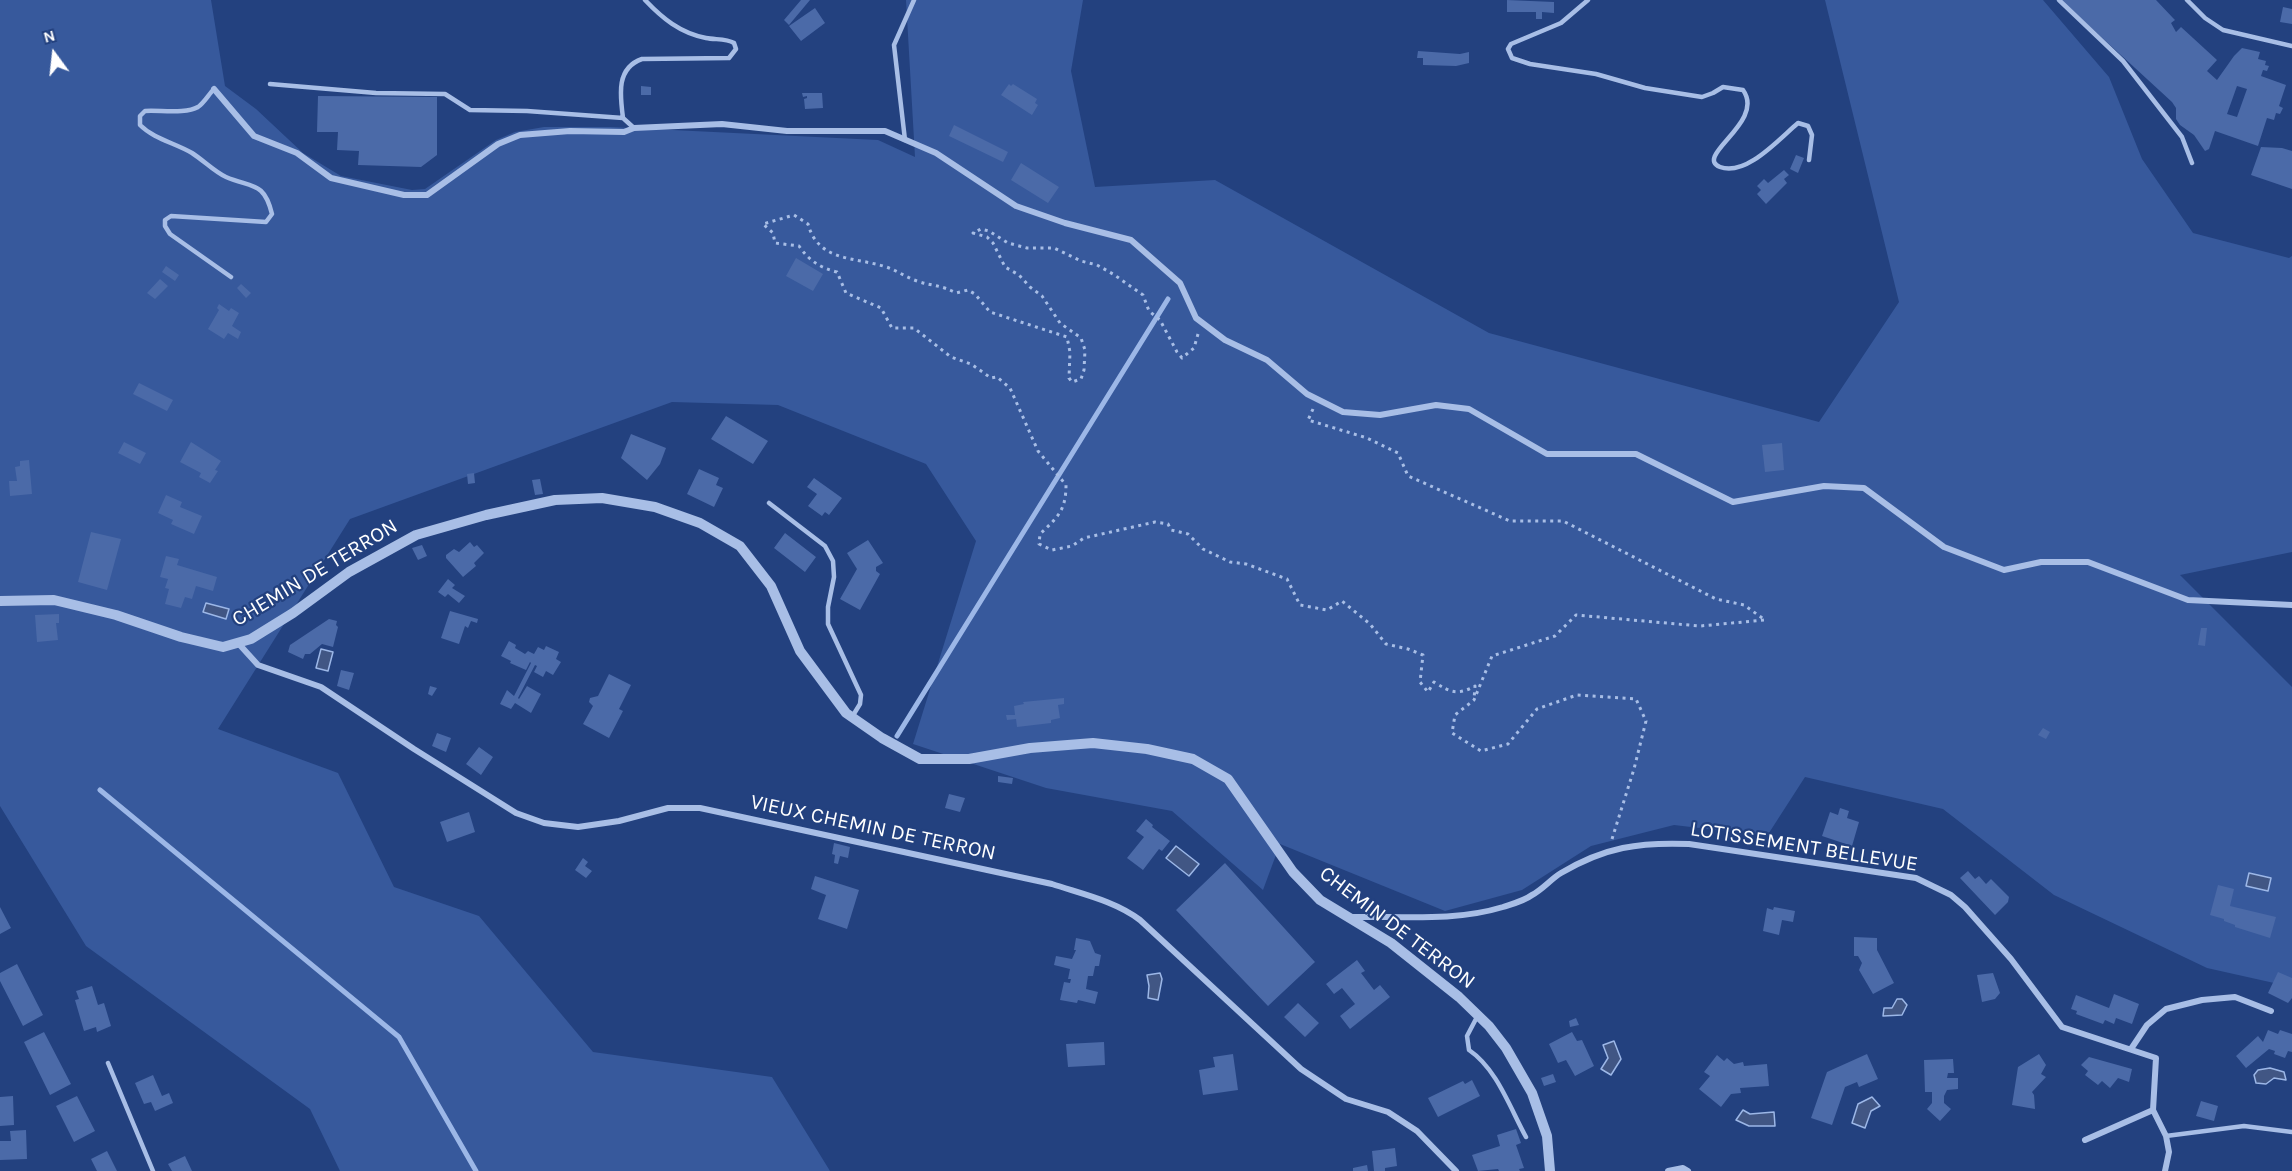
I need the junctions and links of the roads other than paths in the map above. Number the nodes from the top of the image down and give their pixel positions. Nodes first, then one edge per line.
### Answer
1 (645, 0) edge
2 (914, 0) edge
3 (1588, 0) edge
4 (2059, 0) edge
5 (2187, 0) edge
6 (2292, 46) edge
7 (270, 84) dead end
8 (214, 89) joint
9 (623, 118) junction
10 (634, 128) junction
11 (905, 140) junction
12 (1809, 160) dead end
13 (2192, 163) dead end
14 (231, 277) dead end
15 (769, 503) dead end
16 (0, 601) edge
17 (2292, 605) edge
18 (238, 643) junction
19 (852, 717) junction
20 (1349, 917) junction
21 (2271, 1011) dead end
22 (1478, 1016) junction
23 (2131, 1049) junction
24 (108, 1063) dead end
25 (2153, 1110) junction
26 (2292, 1132) edge
27 (2166, 1136) junction
28 (1526, 1137) dead end
29 (2085, 1140) dead end
30 (153, 1171) edge
31 (1455, 1171) edge
32 (1550, 1171) edge
33 (1668, 1171) edge
34 (1688, 1171) edge
35 (2165, 1171) edge

1 - 9 lane
2 - 11 lane
3 - 12 lane
4 - 13 lane
5 - 6 lane
7 - 9 lane
8 - 10 street
8 - 14 lane
9 - 10 lane
10 - 11 street
11 - 17 street
15 - 19 lane
16 - 18 street, CHEMIN DE TERRON
18 - 19 street, CHEMIN DE TERRON
18 - 31 street, VIEUX CHEMIN DE TERRON
19 - 20 street, CHEMIN DE TERRON
20 - 22 street, CHEMIN DE TERRON
20 - 23 street, LOTISSEMENT BELLEVUE
21 - 23 street
22 - 28 lane
22 - 32 street, CHEMIN DE TERRON
23 - 25 street, LOTISSEMENT BELLEVUE
24 - 30 lane
25 - 27 street, LOTISSEMENT BELLEVUE
25 - 29 street
26 - 27 lane
27 - 35 street, LOTISSEMENT BELLEVUE
33 - 34 street

